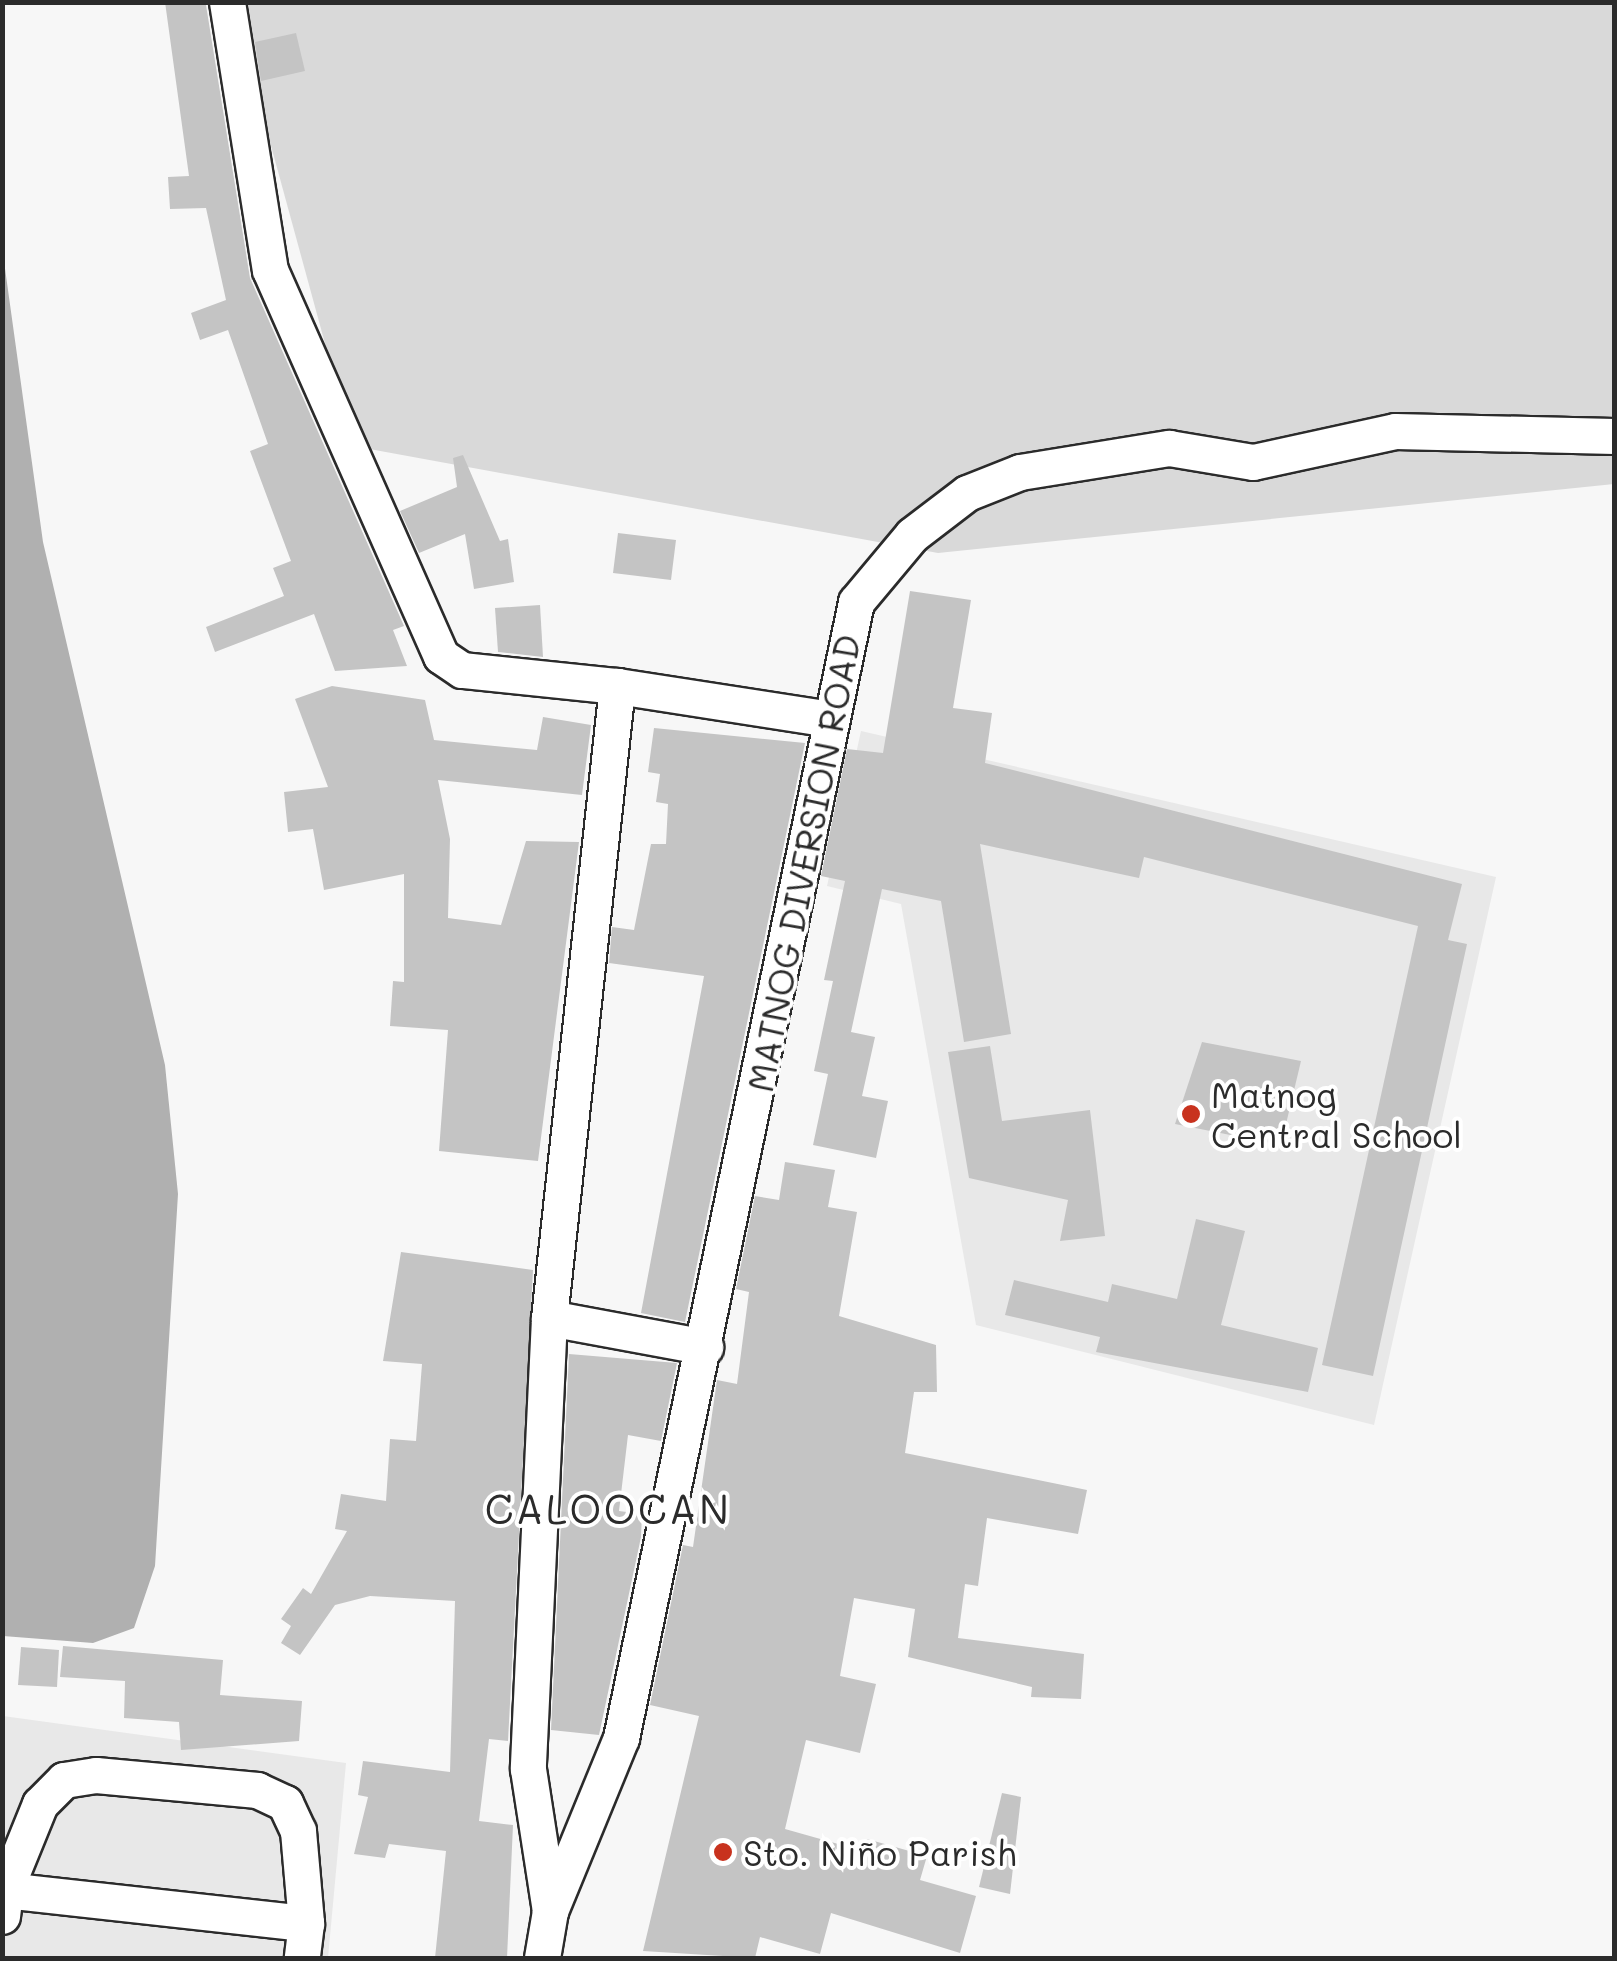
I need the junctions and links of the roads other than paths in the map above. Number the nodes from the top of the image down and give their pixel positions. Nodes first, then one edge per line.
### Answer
1 (227, 2) edge
2 (1614, 436) edge
3 (618, 686) junction
4 (831, 719) junction
5 (549, 1318) junction
6 (705, 1347) junction
7 (4, 1903) edge
8 (550, 1911) junction
9 (306, 1923) junction
10 (302, 1958) edge
11 (542, 1958) edge

1 - 3 street
2 - 4 street, MATNOG DIVERSION ROAD
3 - 4 street
3 - 5 street
4 - 6 street, MATNOG DIVERSION ROAD
5 - 6 street
5 - 8 street
6 - 8 street, MATNOG DIVERSION ROAD
7 - 9 street
7 - 9 street
8 - 11 street
9 - 10 street

